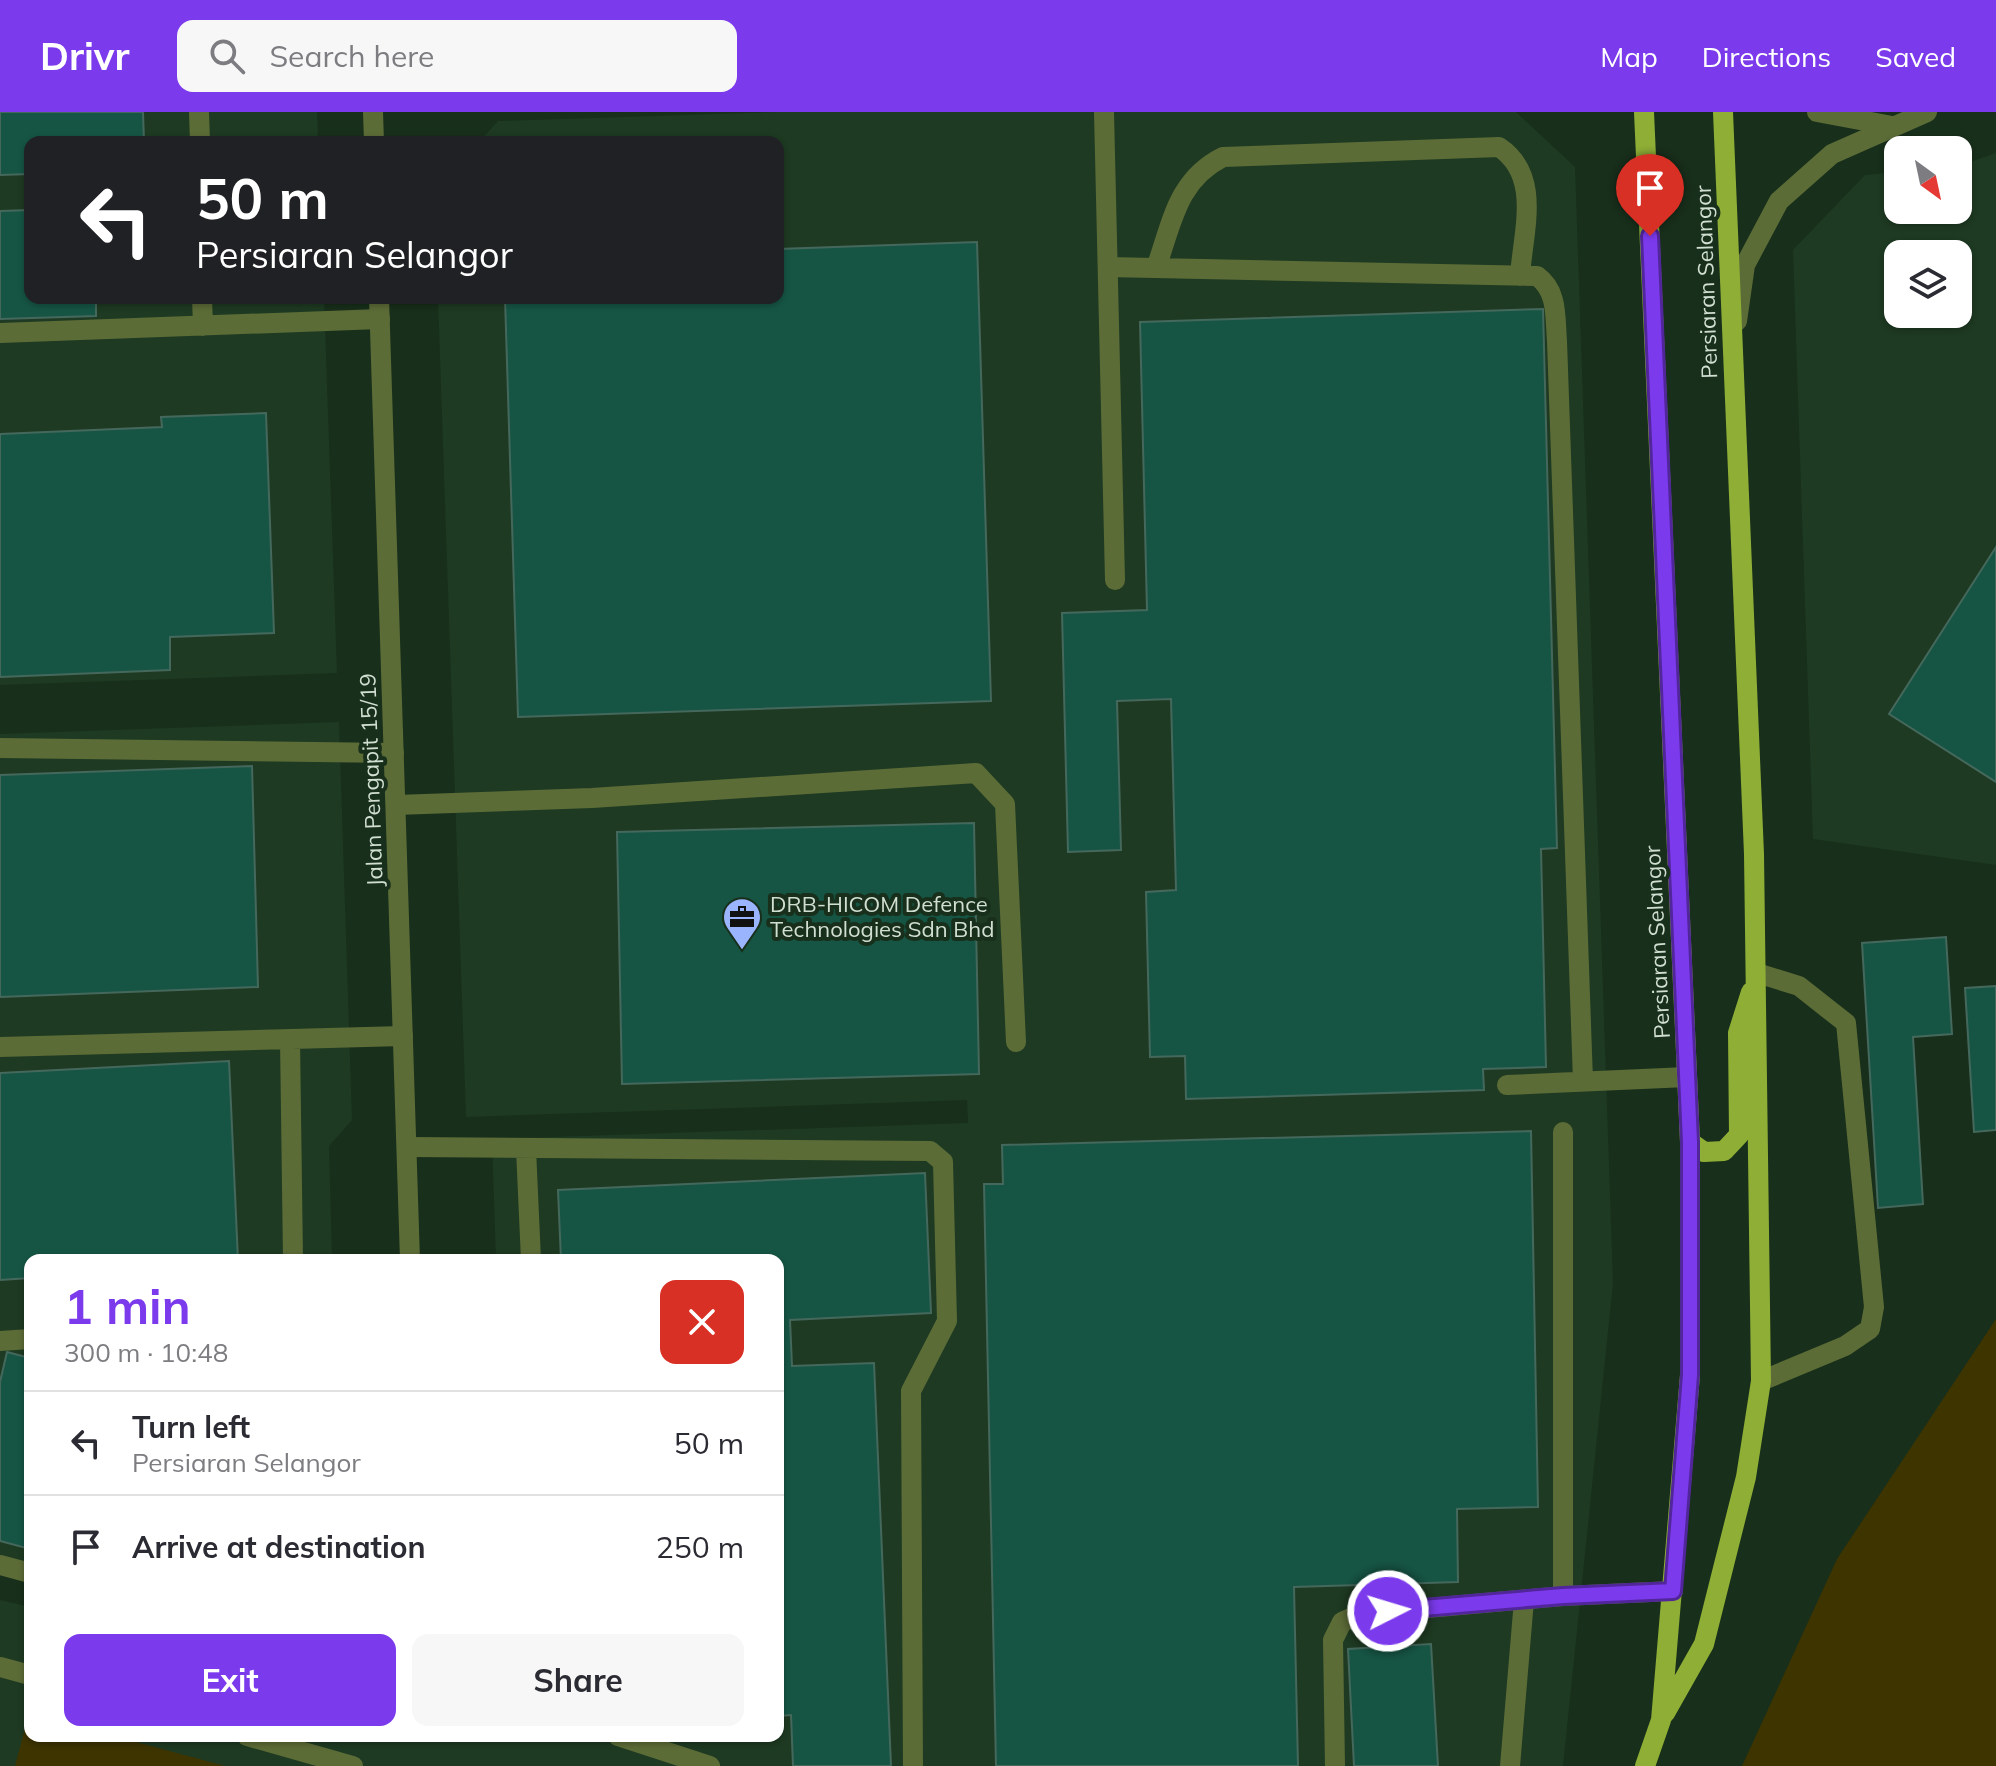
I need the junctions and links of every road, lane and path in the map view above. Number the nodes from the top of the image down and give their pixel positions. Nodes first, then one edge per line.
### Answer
1 (199, 112) edge
2 (373, 112) edge
3 (1104, 112) edge
4 (1644, 112) edge
5 (1723, 112) edge
6 (1817, 112) edge
7 (1927, 112) edge
8 (1894, 126) junction
9 (200, 136) edge
10 (374, 136) edge
11 (1108, 267) junction
12 (1156, 268) junction
13 (1520, 276) junction
14 (202, 304) edge
15 (379, 304) edge
16 (380, 319) junction
17 (203, 326) junction
18 (0, 333) edge
19 (1733, 344) junction
20 (1115, 580) dead end
21 (0, 748) edge
22 (394, 753) junction
23 (396, 805) junction
24 (1757, 973) junction
25 (403, 1036) junction
26 (290, 1039) junction
27 (1016, 1042) dead end
28 (0, 1047) edge
29 (1687, 1077) junction
30 (1583, 1081) junction
31 (1507, 1085) dead end
32 (1563, 1132) dead end
33 (1690, 1142) junction
34 (407, 1147) junction
35 (526, 1149) junction
36 (293, 1254) edge
37 (410, 1254) edge
38 (531, 1254) edge
39 (24, 1339) edge
40 (0, 1341) edge
41 (1761, 1381) junction
42 (0, 1565) edge
43 (24, 1571) edge
44 (1673, 1591) junction
45 (1563, 1596) junction
46 (1524, 1600) junction
47 (0, 1667) edge
48 (24, 1673) edge
49 (1661, 1720) junction
50 (268, 1742) edge
51 (636, 1742) edge
52 (353, 1766) edge
53 (710, 1766) edge
54 (913, 1766) edge
55 (1335, 1766) edge
56 (1510, 1766) edge
57 (1645, 1766) edge

1 - 9 street
2 - 10 street
3 - 11 street
4 - 29 main road, Persiaran Selangor
5 - 19 main road, Persiaran Selangor
6 - 8 street
7 - 8 street
8 - 19 street
11 - 12 street
11 - 20 street
12 - 13 street
12 - 13 street
13 - 30 street
14 - 17 street
15 - 16 street, Jalan Pengapit 15/19
16 - 17 street
16 - 22 street, Jalan Pengapit 15/19
17 - 18 street
19 - 24 main road, Persiaran Selangor
21 - 22 street
22 - 23 street, Jalan Pengapit 15/19
23 - 25 street, Jalan Pengapit 15/19
23 - 27 street
24 - 33 main road
24 - 41 main road, Persiaran Selangor
24 - 41 street
25 - 26 street
25 - 34 street, Jalan Pengapit 15/19
26 - 28 street
26 - 36 street
29 - 30 street
29 - 33 main road, Persiaran Selangor
30 - 31 street
32 - 45 street
33 - 44 main road, Persiaran Selangor
34 - 35 street
34 - 37 street, Jalan Pengapit 15/19
35 - 38 street
35 - 54 street
39 - 40 street
41 - 49 main road, Persiaran Selangor
42 - 43 street
44 - 45 street
44 - 49 main road, Persiaran Selangor
45 - 46 street
46 - 55 street
46 - 56 street
47 - 48 street
49 - 57 main road, Persiaran Selangor
50 - 52 street
51 - 53 street

